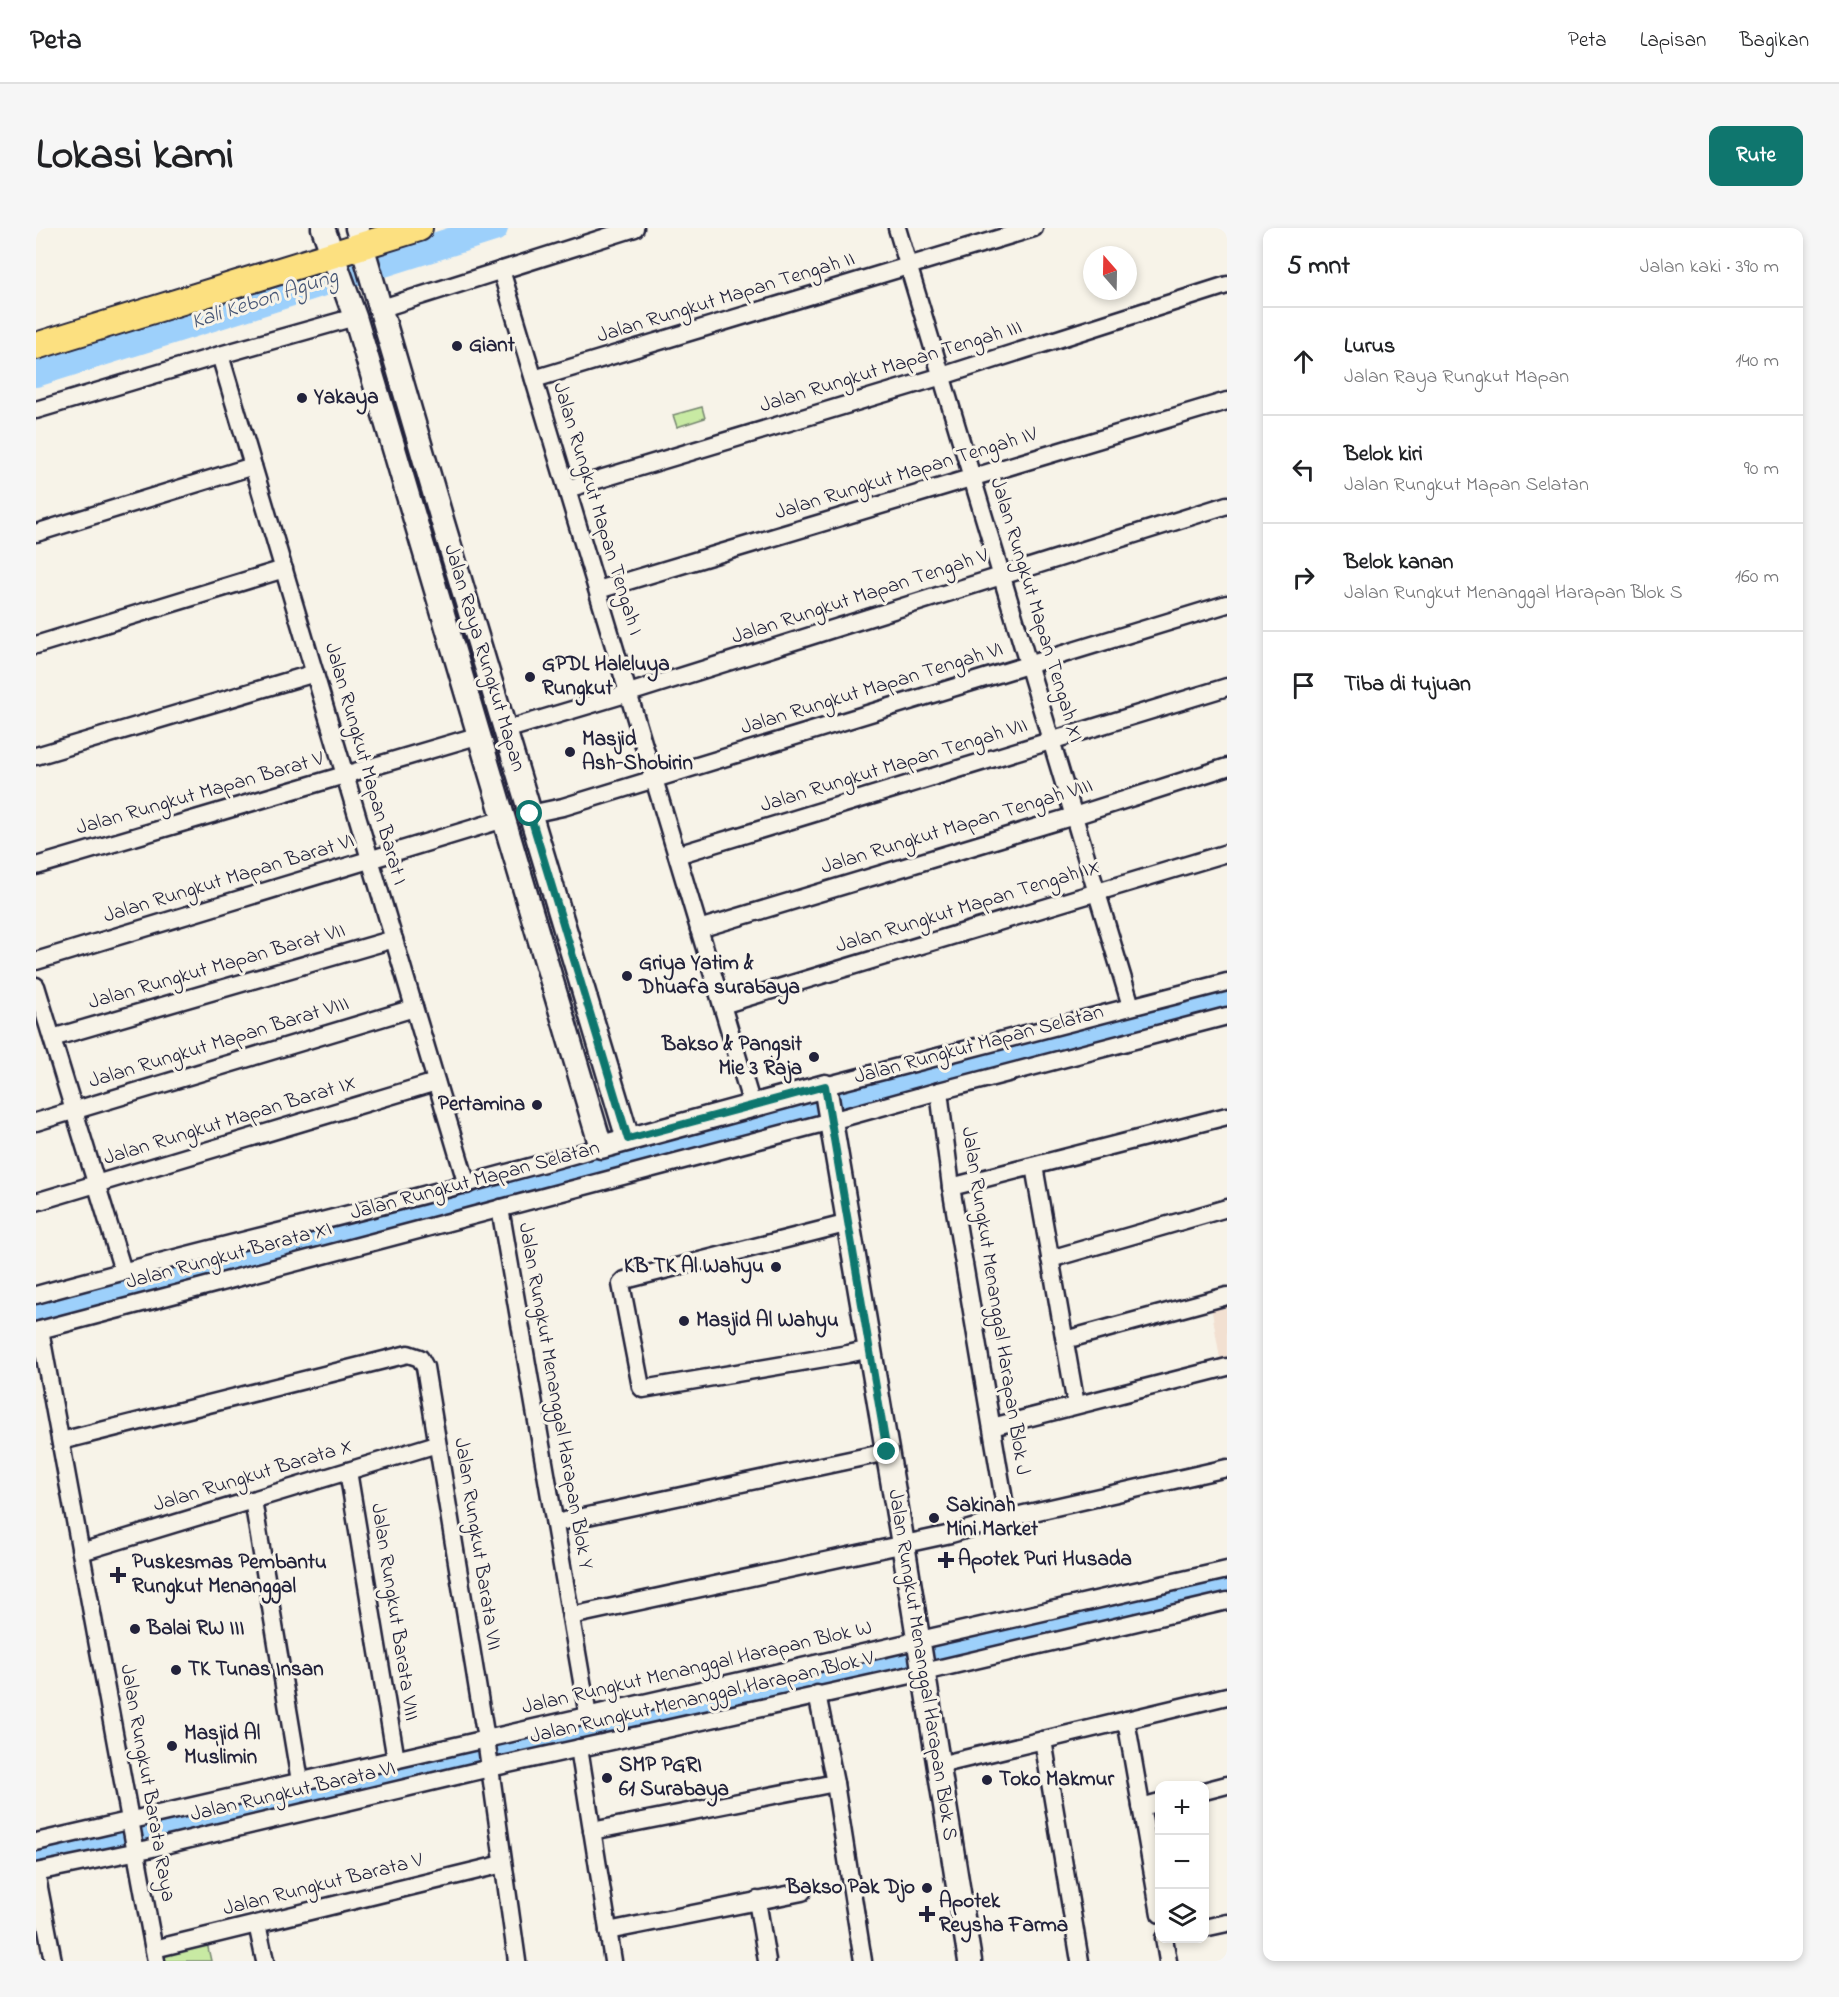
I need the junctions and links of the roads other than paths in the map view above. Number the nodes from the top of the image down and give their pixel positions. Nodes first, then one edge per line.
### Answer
1 (324, 228) edge
2 (419, 228) edge
3 (635, 228) edge
4 (897, 228) edge
5 (1034, 228) edge
6 (363, 247) edge
7 (336, 266) junction
8 (909, 266) junction
9 (501, 270) junction
10 (1227, 285) edge
11 (377, 300) junction
12 (352, 309) junction
13 (36, 346) edge
14 (220, 355) junction
15 (942, 376) junction
16 (534, 379) junction
17 (1227, 400) edge
18 (36, 411) edge
19 (253, 466) junction
20 (972, 477) junction
21 (567, 489) junction
22 (1227, 505) edge
23 (443, 523) junction
24 (419, 532) junction
25 (36, 533) edge
26 (284, 569) junction
27 (1002, 576) junction
28 (598, 590) junction
29 (1227, 604) edge
30 (36, 645) edge
31 (1028, 664) junction
32 (315, 673) junction
33 (1227, 687) edge
34 (629, 693) junction
35 (505, 730) junction
36 (480, 735) junction
37 (1052, 742) junction
38 (36, 756) edge
39 (1227, 767) edge
40 (345, 775) junction
41 (655, 778) junction
42 (530, 814) junction
43 (1074, 816) junction
44 (504, 819) junction
45 (1227, 853) edge
46 (677, 855) junction
47 (370, 860) junction
48 (36, 866) edge
49 (1097, 892) junction
50 (699, 929) junction
51 (394, 939) junction
52 (36, 961) edge
53 (1227, 982) edge
54 (36, 986) edge
55 (722, 1005) junction
56 (1131, 1006) junction
57 (414, 1008) junction
58 (1227, 1016) edge
59 (41, 1022) edge
60 (52, 1038) junction
61 (436, 1082) junction
62 (825, 1089) junction
63 (939, 1091) junction
64 (752, 1105) junction
65 (74, 1110) junction
66 (1227, 1116) edge
67 (831, 1118) junction
68 (36, 1122) edge
69 (628, 1139) junction
70 (601, 1147) junction
71 (1034, 1166) junction
72 (97, 1184) junction
73 (466, 1185) junction
74 (951, 1187) junction
75 (36, 1202) edge
76 (500, 1208) junction
77 (1227, 1208) edge
78 (849, 1224) junction
79 (1050, 1259) junction
80 (123, 1270) junction
81 (36, 1295) edge
82 (1227, 1296) edge
83 (38, 1330) edge
84 (1065, 1340) junction
85 (870, 1349) junction
86 (1227, 1367) edge
87 (1076, 1405) junction
88 (992, 1427) junction
89 (61, 1441) junction
90 (437, 1444) junction
91 (887, 1452) junction
92 (1227, 1468) edge
93 (348, 1471) junction
94 (253, 1500) junction
95 (1007, 1518) junction
96 (555, 1523) junction
97 (903, 1544) junction
98 (81, 1552) junction
99 (1227, 1570) edge
100 (1227, 1601) edge
101 (571, 1616) junction
102 (921, 1656) junction
103 (817, 1694) junction
104 (1227, 1696) edge
105 (588, 1716) junction
106 (1126, 1720) junction
107 (1043, 1740) junction
108 (579, 1748) junction
109 (488, 1753) junction
110 (396, 1760) junction
111 (939, 1765) junction
112 (300, 1781) junction
113 (835, 1783) junction
114 (1227, 1785) edge
115 (1209, 1790) edge
116 (1155, 1803) edge
117 (1141, 1807) junction
118 (132, 1823) junction
119 (592, 1831) junction
120 (36, 1842) edge
121 (136, 1848) junction
122 (503, 1864) junction
123 (36, 1872) edge
124 (1156, 1889) edge
125 (802, 1892) dead end
126 (757, 1900) junction
127 (1227, 1923) edge
128 (257, 1924) junction
129 (1209, 1927) edge
130 (608, 1930) junction
131 (1165, 1943) edge
132 (155, 1955) edge
133 (53, 1961) edge
134 (265, 1961) edge
135 (518, 1961) edge
136 (613, 1961) edge
137 (767, 1961) edge
138 (863, 1961) edge
139 (970, 1961) edge
140 (1080, 1961) edge
141 (1168, 1961) edge

1 - 7 street, Jalan Raya Rungkut Mapan
2 - 6 main road
3 - 9 street
4 - 8 street, Jalan Rungkut Mapan Tengah XI
5 - 8 street, Jalan Rungkut Mapan Tengah II
6 - 7 main road
6 - 11 street, Jalan Raya Rungkut Mapan
7 - 12 street, Jalan Raya Rungkut Mapan
7 - 13 main road
8 - 15 street, Jalan Rungkut Mapan Tengah XI
8 - 16 street, Jalan Rungkut Mapan Tengah II
9 - 11 street
9 - 16 street, Jalan Rungkut Mapan Tengah I
10 - 15 street, Jalan Rungkut Mapan Tengah III
11 - 23 street, Jalan Raya Rungkut Mapan
12 - 14 street
12 - 24 street, Jalan Raya Rungkut Mapan
14 - 18 street
14 - 19 street, Jalan Rungkut Mapan Barat I
15 - 20 street, Jalan Rungkut Mapan Tengah XI
15 - 21 street, Jalan Rungkut Mapan Tengah III
16 - 21 street, Jalan Rungkut Mapan Tengah I
17 - 20 street, Jalan Rungkut Mapan Tengah IV
19 - 25 street
19 - 26 street, Jalan Rungkut Mapan Barat I
20 - 27 street, Jalan Rungkut Mapan Tengah XI
20 - 28 street, Jalan Rungkut Mapan Tengah IV
21 - 28 street, Jalan Rungkut Mapan Tengah I
22 - 27 street, Jalan Rungkut Mapan Tengah V
23 - 24 street
23 - 35 street, Jalan Raya Rungkut Mapan
24 - 36 street, Jalan Raya Rungkut Mapan
26 - 30 street
26 - 32 street, Jalan Rungkut Mapan Barat I
27 - 31 street, Jalan Rungkut Mapan Tengah XI
27 - 34 street, Jalan Rungkut Mapan Tengah V
28 - 34 street, Jalan Rungkut Mapan Tengah I
29 - 31 street, Jalan Rungkut Mapan Tengah VI
31 - 37 street, Jalan Rungkut Mapan Tengah XI
31 - 41 street, Jalan Rungkut Mapan Tengah VI
32 - 38 street
32 - 40 street, Jalan Rungkut Mapan Barat I
33 - 37 street, Jalan Rungkut Mapan Tengah VII
34 - 35 street, Jalan Rungkut Mapan Tengah V
34 - 41 street, Jalan Rungkut Mapan Tengah I
35 - 42 street, Jalan Raya Rungkut Mapan
36 - 40 street, Jalan Rungkut Mapan Barat V
36 - 44 street, Jalan Raya Rungkut Mapan
37 - 43 street, Jalan Rungkut Mapan Tengah XI
37 - 46 street, Jalan Rungkut Mapan Tengah VII
39 - 43 street, Jalan Rungkut Mapan Tengah VIII
40 - 47 street, Jalan Rungkut Mapan Barat I
40 - 48 street, Jalan Rungkut Mapan Barat V
41 - 42 street, Jalan Rungkut Mapan Tengah VI
41 - 46 street, Jalan Rungkut Mapan Tengah I
42 - 69 street, Jalan Raya Rungkut Mapan
43 - 49 street, Jalan Rungkut Mapan Tengah XI
43 - 50 street, Jalan Rungkut Mapan Tengah VIII
44 - 47 street, Jalan Rungkut Mapan Barat VI
44 - 70 street, Jalan Raya Rungkut Mapan
45 - 49 street, Jalan Rungkut Mapan Tengah IX
46 - 50 street, Jalan Rungkut Mapan Tengah I
47 - 51 street, Jalan Rungkut Mapan Barat I
47 - 52 street, Jalan Rungkut Mapan Barat VI
49 - 55 street, Jalan Rungkut Mapan Tengah IX
49 - 56 street, Jalan Rungkut Mapan Tengah XI
50 - 55 street, Jalan Rungkut Mapan Tengah I
51 - 57 street, Jalan Rungkut Mapan Barat I
51 - 60 street, Jalan Rungkut Mapan Barat VII
53 - 56 street, Jalan Rungkut Mapan Selatan
54 - 59 street
55 - 64 street, Jalan Rungkut Mapan Tengah I
56 - 62 street, Jalan Rungkut Mapan Selatan
57 - 61 street, Jalan Rungkut Mapan Barat I
57 - 65 street, Jalan Rungkut Mapan Barat VIII
58 - 63 street, Jalan Rungkut Menanggal Harapan Blok Y
59 - 60 street
60 - 65 street
61 - 72 street, Jalan Rungkut Mapan Barat IX
61 - 73 street, Jalan Rungkut Mapan Barat I
62 - 64 street, Jalan Rungkut Mapan Selatan
62 - 67 street, Jalan Rungkut Menanggal Harapan Blok S
63 - 67 street, Jalan Rungkut Menanggal Harapan Blok Y
63 - 74 street, Jalan Rungkut Menanggal Harapan Blok J
64 - 69 street, Jalan Rungkut Mapan Selatan
65 - 68 street, Jalan Rungkut Mapan Barat VIII
65 - 72 street
66 - 71 street
67 - 76 street, Jalan Rungkut Menanggal Harapan Blok Y
67 - 78 street, Jalan Rungkut Menanggal Harapan Blok S
69 - 70 street, Jalan Rungkut Mapan Selatan
70 - 73 street, Jalan Rungkut Mapan Selatan
71 - 74 street
71 - 79 street
72 - 75 street, Jalan Rungkut Mapan Barat IX
72 - 80 street
73 - 80 street, Jalan Rungkut Mapan Selatan
74 - 88 street, Jalan Rungkut Menanggal Harapan Blok J
76 - 83 street, Jalan Rungkut Barata XI
76 - 96 street, Jalan Rungkut Menanggal Harapan Blok Y
77 - 79 street
78 - 85 street, Jalan Rungkut Menanggal Harapan Blok S
78 - 85 street
79 - 84 street
80 - 81 street, Jalan Rungkut Mapan Selatan
82 - 84 street
83 - 89 street, Jalan Rungkut Barata Raya
84 - 87 street
85 - 91 street, Jalan Rungkut Menanggal Harapan Blok S
86 - 87 street
87 - 88 street
88 - 95 street, Jalan Rungkut Menanggal Harapan Blok J
89 - 90 street, Jalan Rungkut Barata VII
89 - 98 street, Jalan Rungkut Barata Raya
90 - 93 street, Jalan Rungkut Barata X
90 - 109 street, Jalan Rungkut Barata VII
91 - 96 street
91 - 97 street, Jalan Rungkut Menanggal Harapan Blok S
92 - 95 street
93 - 94 street, Jalan Rungkut Barata X
93 - 110 street, Jalan Rungkut Barata VIII
94 - 98 street, Jalan Rungkut Barata X
94 - 112 street
95 - 97 street
96 - 101 street, Jalan Rungkut Menanggal Harapan Blok Y
97 - 101 street
97 - 102 street, Jalan Rungkut Menanggal Harapan Blok S
98 - 118 street, Jalan Rungkut Barata Raya
99 - 102 street
100 - 102 street
101 - 105 street, Jalan Rungkut Menanggal Harapan Blok Y
102 - 103 street, Jalan Rungkut Menanggal Harapan Blok V
102 - 105 street, Jalan Rungkut Menanggal Harapan Blok W
102 - 111 street, Jalan Rungkut Menanggal Harapan Blok S
103 - 108 street, Jalan Rungkut Menanggal Harapan Blok V
103 - 113 street
104 - 106 street
105 - 109 street, Jalan Rungkut Menanggal Harapan Blok W
106 - 107 street
106 - 117 street
107 - 111 street
107 - 140 street
108 - 109 street, Jalan Rungkut Menanggal Harapan Blok V
108 - 119 street
109 - 110 street, Jalan Rungkut Barata VI
109 - 121 street, Jalan Rungkut Barata VI
109 - 122 street, Jalan Rungkut Barata VII
110 - 112 street, Jalan Rungkut Barata VI
111 - 139 street, Jalan Rungkut Menanggal Harapan Blok S
112 - 118 street, Jalan Rungkut Barata VI
113 - 119 street
113 - 138 street
114 - 115 street
116 - 117 street
117 - 124 street
118 - 120 street, Jalan Rungkut Barata VI
118 - 121 street, Jalan Rungkut Barata Raya
119 - 130 street
121 - 123 street, Jalan Rungkut Barata VI
121 - 132 street, Jalan Rungkut Barata Raya
122 - 128 street, Jalan Rungkut Barata V
122 - 135 street, Jalan Rungkut Barata VII
123 - 133 street
125 - 126 street
126 - 130 street
126 - 137 street
127 - 129 street
128 - 132 street, Jalan Rungkut Barata V
128 - 134 street
130 - 136 street
131 - 141 street

